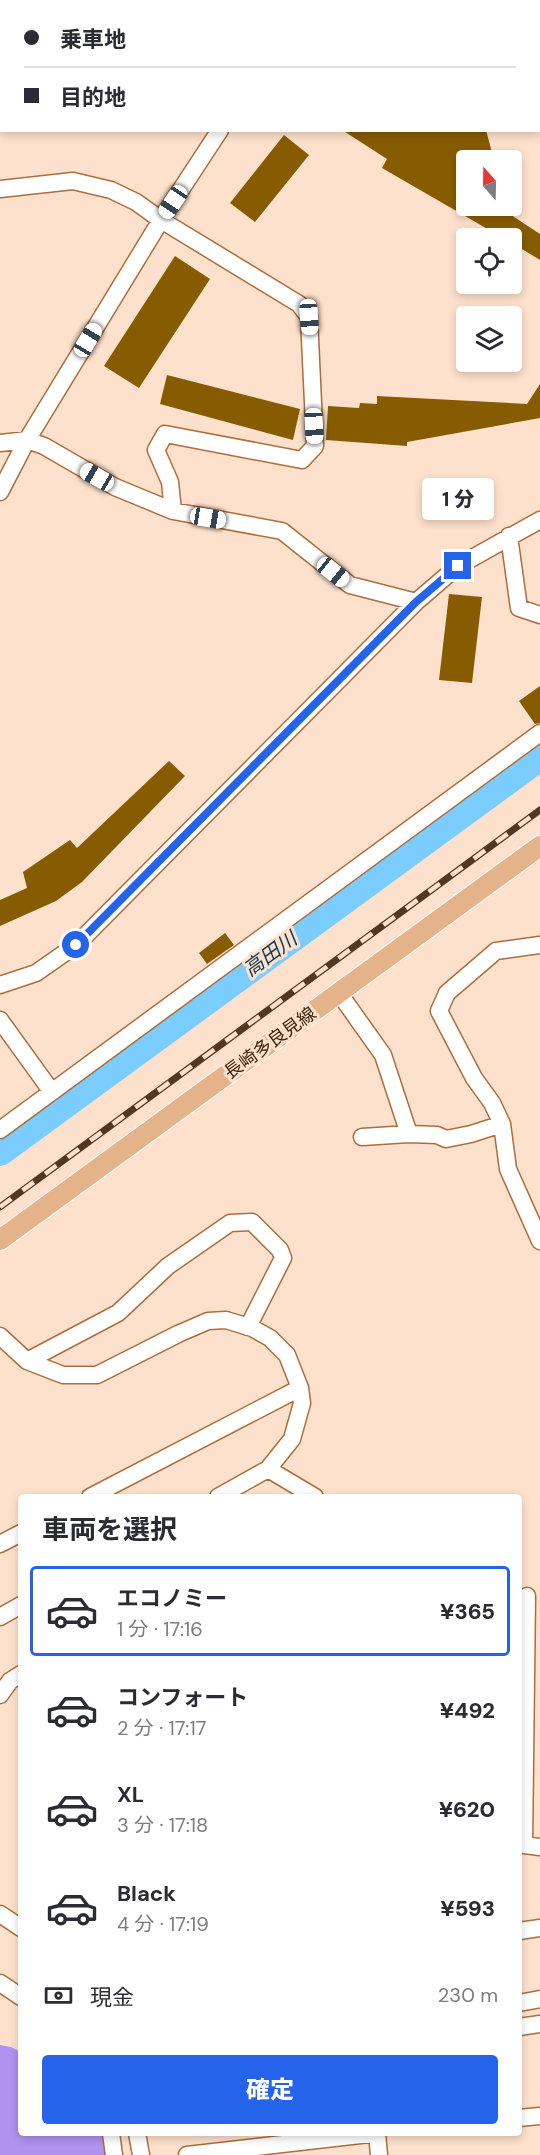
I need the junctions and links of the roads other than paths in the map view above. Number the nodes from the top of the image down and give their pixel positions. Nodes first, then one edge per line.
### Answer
1 (219, 132) edge
2 (0, 189) edge
3 (161, 220) junction
4 (27, 440) junction
5 (0, 443) edge
6 (0, 492) edge
7 (173, 511) junction
8 (540, 520) edge
9 (509, 536) junction
10 (416, 602) junction
11 (540, 615) edge
12 (540, 733) edge
13 (540, 846) edge
14 (540, 945) edge
15 (0, 985) edge
16 (339, 993) junction
17 (0, 1020) edge
18 (52, 1092) junction
19 (502, 1124) junction
20 (0, 1130) edge
21 (410, 1134) junction
22 (362, 1137) dead end
23 (0, 1240) edge
24 (540, 1240) edge
25 (248, 1327) junction
26 (0, 1336) edge
27 (27, 1361) junction
28 (300, 1388) junction
29 (268, 1469) junction
30 (96, 1494) edge
31 (223, 1494) edge
32 (310, 1494) edge
33 (18, 1535) edge
34 (0, 1544) edge
35 (529, 1597) edge
36 (18, 1607) edge
37 (0, 1617) edge
38 (18, 1676) edge
39 (0, 1695) edge
40 (522, 1728) edge
41 (540, 1847) edge
42 (0, 1914) edge
43 (18, 1926) edge
44 (540, 1928) edge
45 (522, 1931) edge
46 (0, 1983) edge
47 (18, 1995) edge
48 (540, 1999) edge
49 (522, 2002) edge
50 (540, 2024) edge
51 (522, 2027) edge
52 (540, 2116) edge
53 (522, 2118) edge
54 (111, 2136) edge
55 (137, 2136) edge
56 (351, 2136) edge
57 (377, 2136) edge
58 (114, 2155) edge
59 (141, 2155) edge
60 (187, 2155) edge
61 (379, 2155) edge

1 - 3 street
2 - 3 street
3 - 4 street
3 - 7 street
4 - 5 street
4 - 6 street
4 - 7 street
7 - 10 street
8 - 9 street
9 - 10 street
9 - 11 street
10 - 15 street
12 - 18 street
13 - 16 main road, 長崎多良見線
14 - 19 street
16 - 21 street
16 - 23 main road, 長崎多良見線
17 - 18 street
18 - 20 street
19 - 21 street
19 - 24 street
21 - 22 street
25 - 27 street
25 - 27 street
25 - 28 street
26 - 27 street
28 - 29 street
28 - 30 street
29 - 31 street
29 - 32 street
33 - 34 street
35 - 40 street
36 - 37 street
38 - 39 street
40 - 41 street
42 - 43 street
44 - 45 street
46 - 47 street
48 - 49 street
50 - 51 street
52 - 53 street
54 - 58 street
55 - 59 street
56 - 60 street
57 - 61 street

